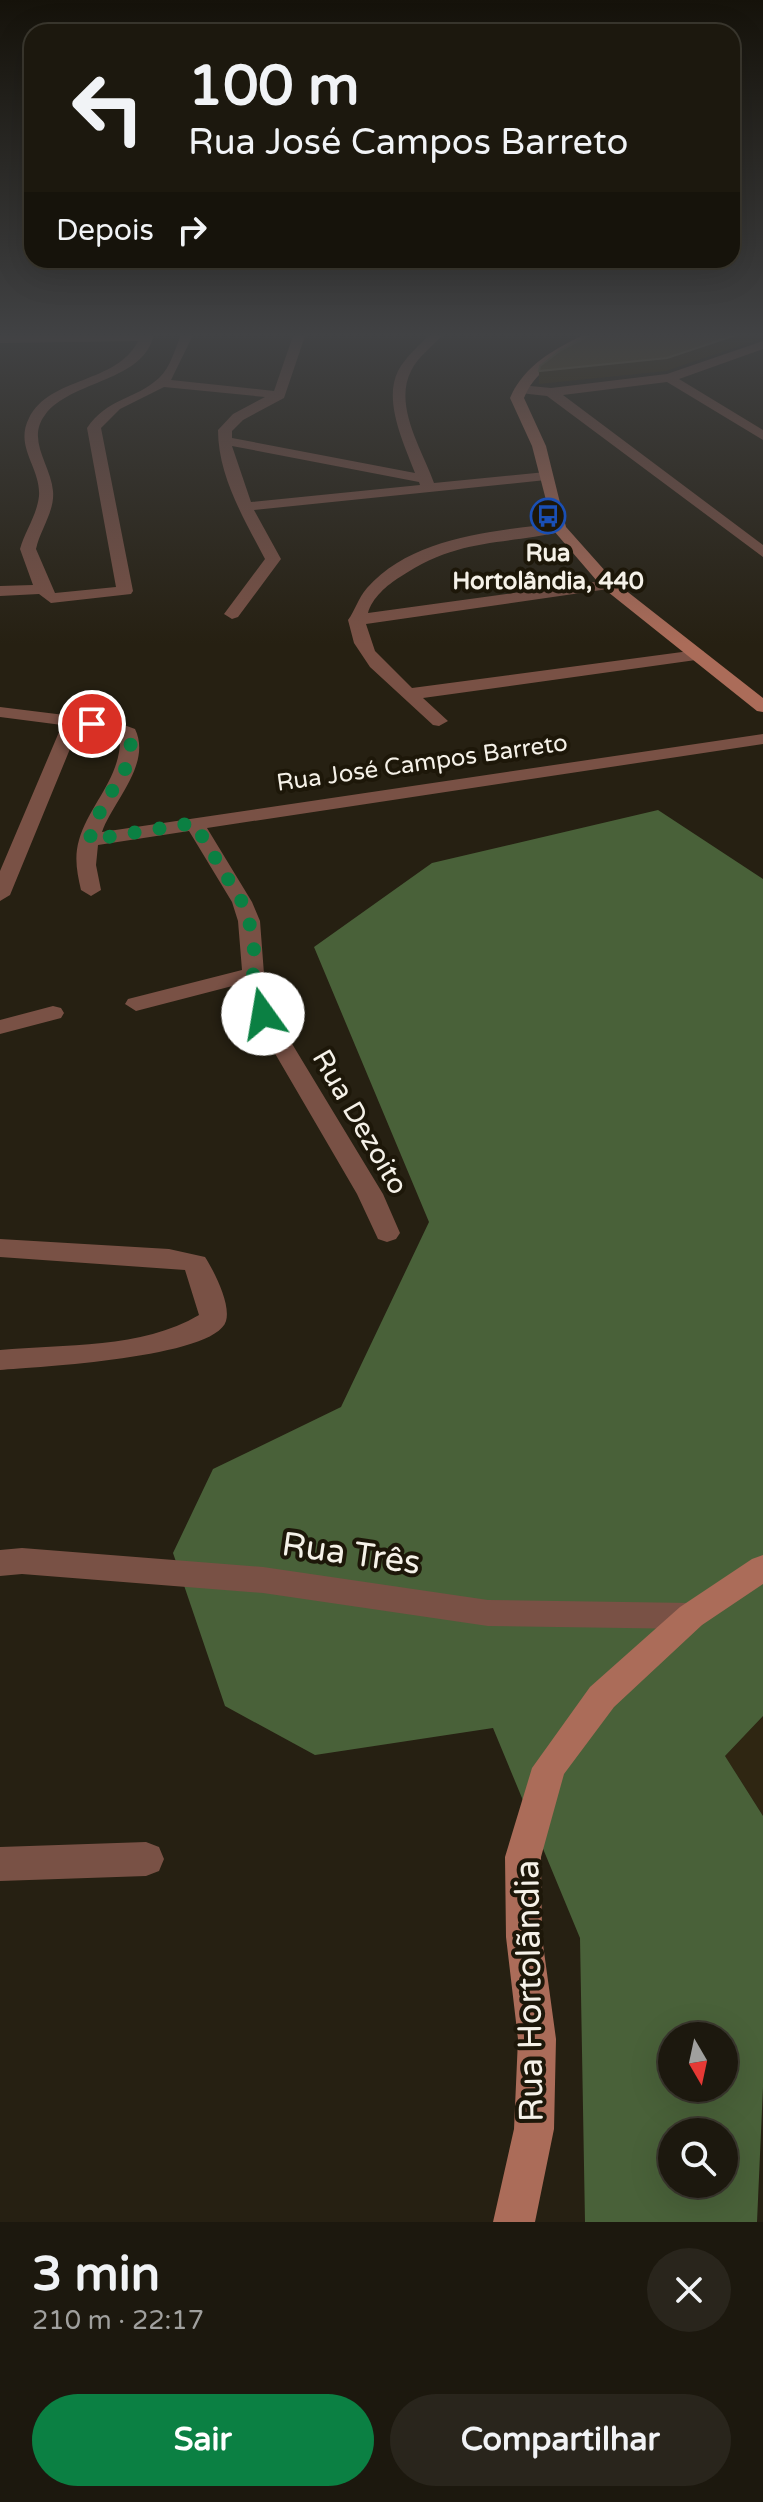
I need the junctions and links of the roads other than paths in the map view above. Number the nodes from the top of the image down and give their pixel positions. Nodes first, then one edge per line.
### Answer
1 (34, 437) edge
2 (96, 437) edge
3 (225, 437) edge
4 (412, 437) edge
5 (534, 437) edge
6 (610, 437) edge
7 (225, 441) junction
8 (546, 476) junction
9 (428, 483) junction
10 (245, 507) junction
11 (559, 528) junction
12 (763, 552) edge
13 (609, 585) junction
14 (43, 589) junction
15 (0, 591) edge
16 (232, 614) dead end
17 (356, 620) junction
18 (697, 655) junction
19 (410, 694) junction
20 (763, 707) edge
21 (0, 712) edge
22 (439, 721) dead end
23 (72, 723) junction
24 (763, 739) edge
25 (194, 823) junction
26 (89, 840) junction
27 (91, 890) dead end
28 (0, 895) edge
29 (253, 974) junction
30 (136, 1004) dead end
31 (53, 1013) dead end
32 (0, 1027) edge
33 (387, 1233) dead end
34 (0, 1248) edge
35 (0, 1360) edge
36 (0, 1563) edge
37 (763, 1568) edge
38 (691, 1616) junction
39 (146, 1859) dead end
40 (0, 1864) edge
41 (514, 2222) edge

1 - 14 street
2 - 14 street
3 - 7 street
4 - 9 street
5 - 8 street
6 - 12 street
7 - 9 street
7 - 10 street
8 - 9 street
8 - 11 street
9 - 10 street
10 - 16 street
11 - 13 street
11 - 17 street
13 - 17 street
13 - 18 street
14 - 15 street
17 - 19 street
18 - 19 street
18 - 20 street
19 - 22 street
21 - 23 street
23 - 26 street
23 - 28 street
24 - 25 street, Rua José Campos Barreto
25 - 26 street, Rua José Campos Barreto
25 - 29 street, Rua Dezoito
26 - 27 street
29 - 30 street
29 - 33 street, Rua Dezoito
31 - 32 street
34 - 35 street
36 - 38 street, Rua Três
37 - 38 street, Rua Hortolãndia
38 - 41 street, Rua Hortolãndia
39 - 40 street

